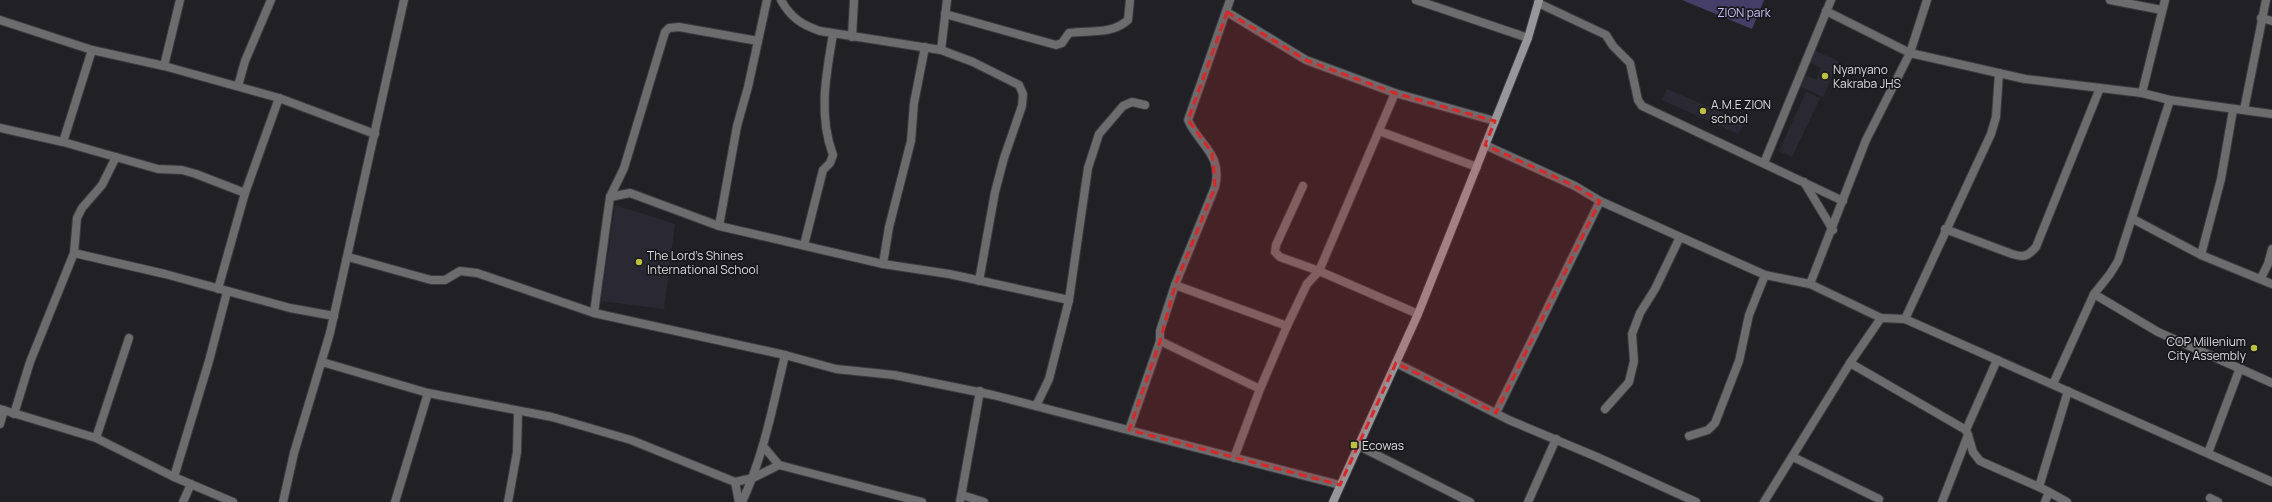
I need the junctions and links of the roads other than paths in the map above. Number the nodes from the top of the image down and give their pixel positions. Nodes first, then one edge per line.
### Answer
1 (180, 0) edge
2 (271, 0) edge
3 (404, 0) edge
4 (767, 0) edge
5 (781, 0) edge
6 (854, 0) edge
7 (947, 0) edge
8 (1130, 0) edge
9 (1230, 0) edge
10 (1416, 0) edge
11 (1830, 0) edge
12 (1927, 0) edge
13 (2110, 0) edge
14 (2165, 0) edge
15 (2266, 0) edge
16 (1539, 2) edge
17 (2162, 10) junction
18 (1826, 11) junction
19 (1227, 12) junction
20 (945, 14) junction
21 (2261, 18) junction
22 (0, 20) edge
23 (2272, 21) edge
24 (833, 34) junction
25 (852, 37) junction
26 (1528, 38) junction
27 (758, 41) junction
28 (925, 47) junction
29 (92, 50) junction
30 (941, 50) junction
31 (1910, 53) junction
32 (164, 66) junction
33 (1999, 73) junction
34 (238, 86) junction
35 (2100, 88) junction
36 (1395, 93) junction
37 (2142, 93) junction
38 (279, 98) junction
39 (2170, 100) junction
40 (1145, 105) dead end
41 (2233, 110) junction
42 (2244, 110) junction
43 (2272, 114) edge
44 (1495, 121) junction
45 (0, 128) edge
46 (1379, 131) junction
47 (375, 134) junction
48 (62, 142) junction
49 (1485, 145) junction
50 (116, 157) junction
51 (1764, 163) junction
52 (1477, 167) junction
53 (1804, 182) junction
54 (1302, 186) dead end
55 (245, 193) junction
56 (610, 197) junction
57 (1600, 201) junction
58 (1843, 201) junction
59 (2132, 219) junction
60 (719, 226) junction
61 (1944, 229) junction
62 (1833, 230) junction
63 (1680, 237) junction
64 (804, 245) junction
65 (2272, 249) edge
66 (74, 253) junction
67 (2200, 256) junction
68 (348, 258) junction
69 (883, 264) junction
70 (1319, 272) junction
71 (1765, 275) junction
72 (2261, 278) junction
73 (979, 281) junction
74 (1810, 284) junction
75 (2272, 284) edge
76 (1175, 285) junction
77 (218, 289) junction
78 (227, 292) junction
79 (2094, 294) junction
80 (1069, 300) junction
81 (594, 313) junction
82 (1418, 314) junction
83 (334, 316) junction
84 (1881, 318) junction
85 (1905, 318) junction
86 (1287, 326) junction
87 (129, 338) dead end
88 (1160, 341) junction
89 (785, 355) junction
90 (1997, 360) junction
91 (322, 362) junction
92 (1396, 363) junction
93 (1850, 363) junction
94 (2240, 368) junction
95 (2272, 383) edge
96 (2053, 384) junction
97 (1260, 389) junction
98 (2068, 391) junction
99 (980, 392) junction
100 (428, 393) junction
101 (1036, 406) junction
102 (1605, 409) dead end
103 (2, 410) edge
104 (518, 411) junction
105 (1496, 413) junction
106 (14, 414) junction
107 (0, 424) edge
108 (1129, 430) junction
109 (1967, 432) junction
110 (1689, 436) dead end
111 (96, 438) junction
112 (1556, 439) junction
113 (1357, 445) junction
114 (763, 446) junction
115 (2208, 453) junction
116 (1234, 458) junction
117 (1793, 458) junction
118 (779, 466) junction
119 (174, 477) junction
120 (753, 478) junction
121 (734, 482) junction
122 (2272, 482) edge
123 (191, 484) junction
124 (1340, 485) junction
125 (2039, 487) junction
126 (2048, 492) junction
127 (961, 498) edge
128 (2210, 498) dead end
129 (1879, 499) dead end
130 (183, 502) edge
131 (233, 502) edge
132 (283, 502) edge
133 (395, 502) edge
134 (508, 502) edge
135 (739, 502) edge
136 (742, 502) edge
137 (922, 502) edge
138 (984, 502) edge
139 (1333, 502) edge
140 (1470, 502) edge
141 (1528, 502) edge
142 (1696, 502) edge
143 (1764, 502) edge
144 (1942, 502) edge
145 (2045, 502) edge
146 (2067, 502) edge
147 (2218, 502) edge

1 - 32 street
2 - 34 street
3 - 47 street
4 - 27 street
5 - 24 street
6 - 25 street
7 - 20 street
8 - 20 street
9 - 19 street
10 - 26 street
11 - 18 street
12 - 31 street
13 - 17 street
14 - 17 street
15 - 21 street
16 - 26 street
16 - 51 street
17 - 37 street
18 - 31 street
18 - 51 street
19 - 36 street
19 - 76 street
20 - 30 street
21 - 23 street
21 - 42 street
22 - 29 street
24 - 25 street
24 - 64 street
25 - 28 street
26 - 44 street
27 - 56 street
27 - 60 street
28 - 30 street
28 - 69 street
29 - 32 street
29 - 48 street
30 - 73 street
31 - 33 street
31 - 58 street
32 - 34 street
33 - 35 street
33 - 61 street
34 - 38 street
35 - 37 street
35 - 61 street
36 - 44 street
36 - 46 street
37 - 39 street
38 - 47 street
38 - 55 street
39 - 41 street
39 - 59 street
40 - 80 street
41 - 42 street
41 - 67 street
42 - 43 street
44 - 49 street
45 - 48 street
46 - 52 street
46 - 70 street
47 - 68 street
48 - 50 street
49 - 52 street
49 - 57 street
50 - 55 street
50 - 66 street
51 - 53 street
52 - 82 street
53 - 58 street
53 - 62 street
54 - 70 street
55 - 77 street
56 - 60 street
56 - 81 street
57 - 63 street
57 - 105 street
58 - 62 street
59 - 67 street
59 - 79 street
60 - 64 street
61 - 85 street
62 - 74 street
63 - 71 street
63 - 102 street
64 - 69 street
65 - 72 street
66 - 77 street
66 - 106 street
67 - 72 street
68 - 81 street
68 - 83 street
69 - 73 street
70 - 82 street
70 - 86 street
71 - 74 street
71 - 110 street
72 - 75 street
73 - 80 street
74 - 84 street
76 - 86 street
76 - 88 street
77 - 78 street
78 - 83 street
78 - 119 street
79 - 94 street
79 - 96 street
80 - 101 street
81 - 89 street
82 - 92 street
83 - 91 street
84 - 85 street
84 - 93 street
85 - 90 street
86 - 97 street
87 - 111 street
88 - 97 street
88 - 108 street
89 - 99 street
89 - 114 street
90 - 96 street
90 - 109 street
91 - 100 street
91 - 132 street
92 - 105 street
92 - 113 street
93 - 109 street
93 - 117 street
94 - 95 street
94 - 115 street
96 - 98 street
97 - 116 street
98 - 115 street
98 - 125 street
99 - 101 street
99 - 127 street
100 - 104 street
100 - 133 street
101 - 108 street
103 - 106 street
103 - 107 street
104 - 121 street
104 - 134 street
105 - 112 street
106 - 111 street
108 - 116 street
109 - 125 street
109 - 144 street
111 - 119 street
112 - 141 street
112 - 142 street
113 - 124 street
113 - 140 street
114 - 118 street
114 - 120 street
115 - 122 street
116 - 124 street
117 - 129 street
117 - 143 street
118 - 120 street
118 - 137 street
119 - 123 street
120 - 121 street
120 - 136 street
121 - 135 street
123 - 130 street
123 - 131 street
124 - 139 street
125 - 126 street
126 - 145 street
126 - 146 street
127 - 138 street
128 - 147 street

